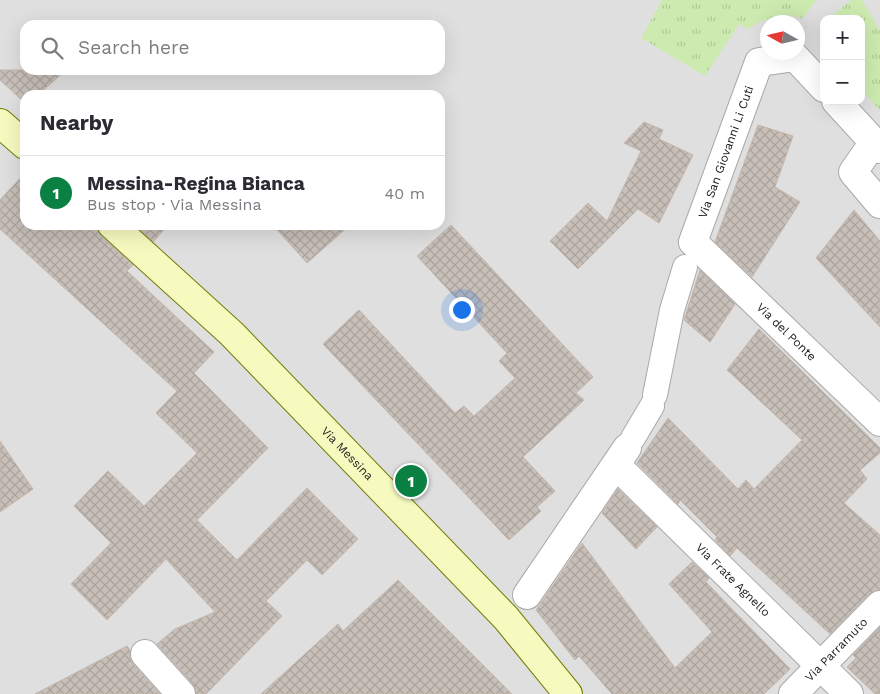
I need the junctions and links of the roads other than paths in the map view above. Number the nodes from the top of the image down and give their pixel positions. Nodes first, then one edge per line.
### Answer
1 (820, 84) edge
2 (840, 105) edge
3 (0, 122) edge
4 (20, 140) edge
5 (877, 146) edge
6 (880, 204) edge
7 (118, 230) edge
8 (693, 242) joint
9 (685, 268) dead end
10 (880, 422) edge
11 (625, 450) junction
12 (527, 595) dead end
13 (880, 605) edge
14 (145, 654) dead end
15 (820, 667) junction
16 (560, 691) edge
17 (181, 694) edge
18 (793, 694) edge
19 (849, 694) edge

1 - 8 street, Via San Giovanni Li Cuti
2 - 5 street
3 - 4 main road
5 - 6 street
7 - 16 main road, Via Messina
8 - 10 street, Via del Ponte
9 - 11 street
11 - 12 street
11 - 15 street, Via Frate Agnello
13 - 15 street, Via Parramuto
14 - 17 street
15 - 18 street, Via Parramuto
15 - 19 street, Via Frate Agnello

